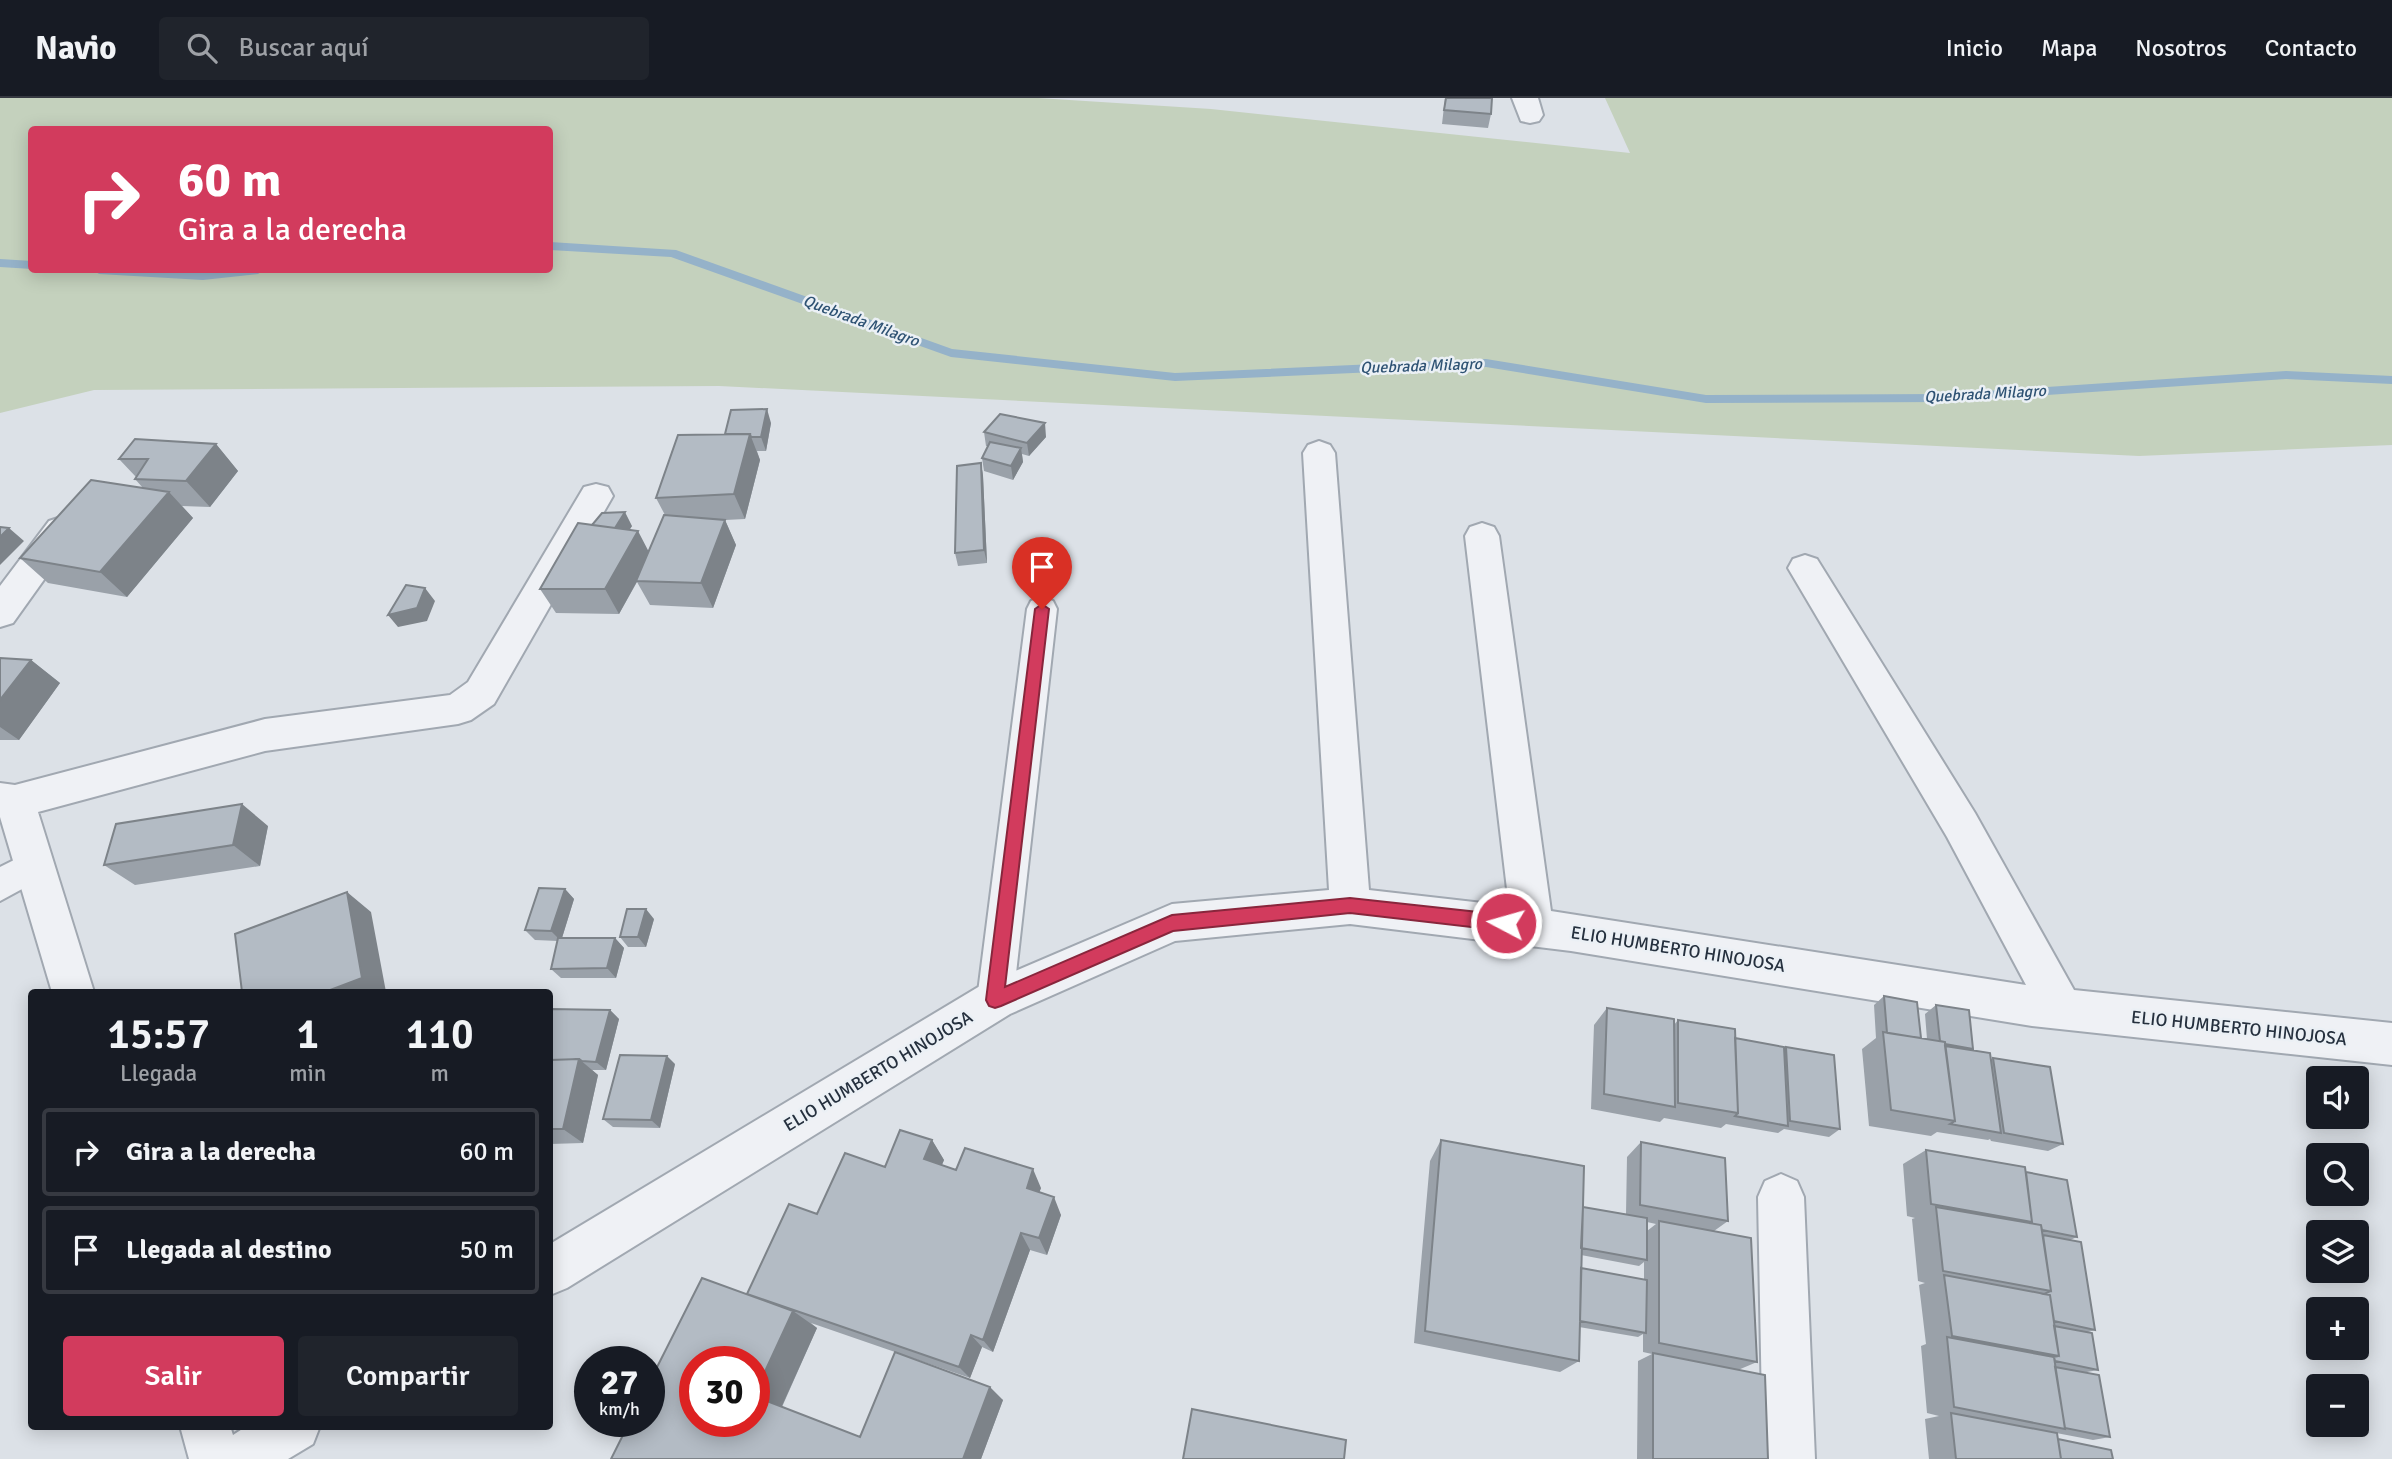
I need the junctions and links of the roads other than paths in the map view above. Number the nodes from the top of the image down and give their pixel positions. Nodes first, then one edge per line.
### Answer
1 (1319, 453) dead end
2 (596, 496) dead end
3 (61, 530) edge
4 (1482, 536) dead end
5 (1805, 568) dead end
6 (1042, 609) dead end
7 (0, 612) edge
8 (8, 801) edge
9 (34, 864) junction
10 (0, 886) edge
11 (1350, 906) junction
12 (1532, 926) junction
13 (72, 989) edge
14 (995, 1000) junction
15 (2061, 1009) junction
16 (2392, 1044) edge
17 (1781, 1197) dead end
18 (553, 1269) edge
19 (206, 1430) edge
20 (288, 1430) edge
21 (215, 1459) edge
22 (241, 1459) edge
23 (1790, 1459) edge

1 - 11 street
2 - 8 street
3 - 7 street
4 - 12 street
5 - 15 street
6 - 14 lane
8 - 9 street
9 - 10 lane
9 - 13 street
11 - 12 street, ELIO HUMBERTO HINOJOSA
11 - 14 street, ELIO HUMBERTO HINOJOSA
12 - 15 street, ELIO HUMBERTO HINOJOSA
14 - 18 street, ELIO HUMBERTO HINOJOSA
15 - 16 street, ELIO HUMBERTO HINOJOSA
17 - 23 street
19 - 21 street
20 - 22 street

